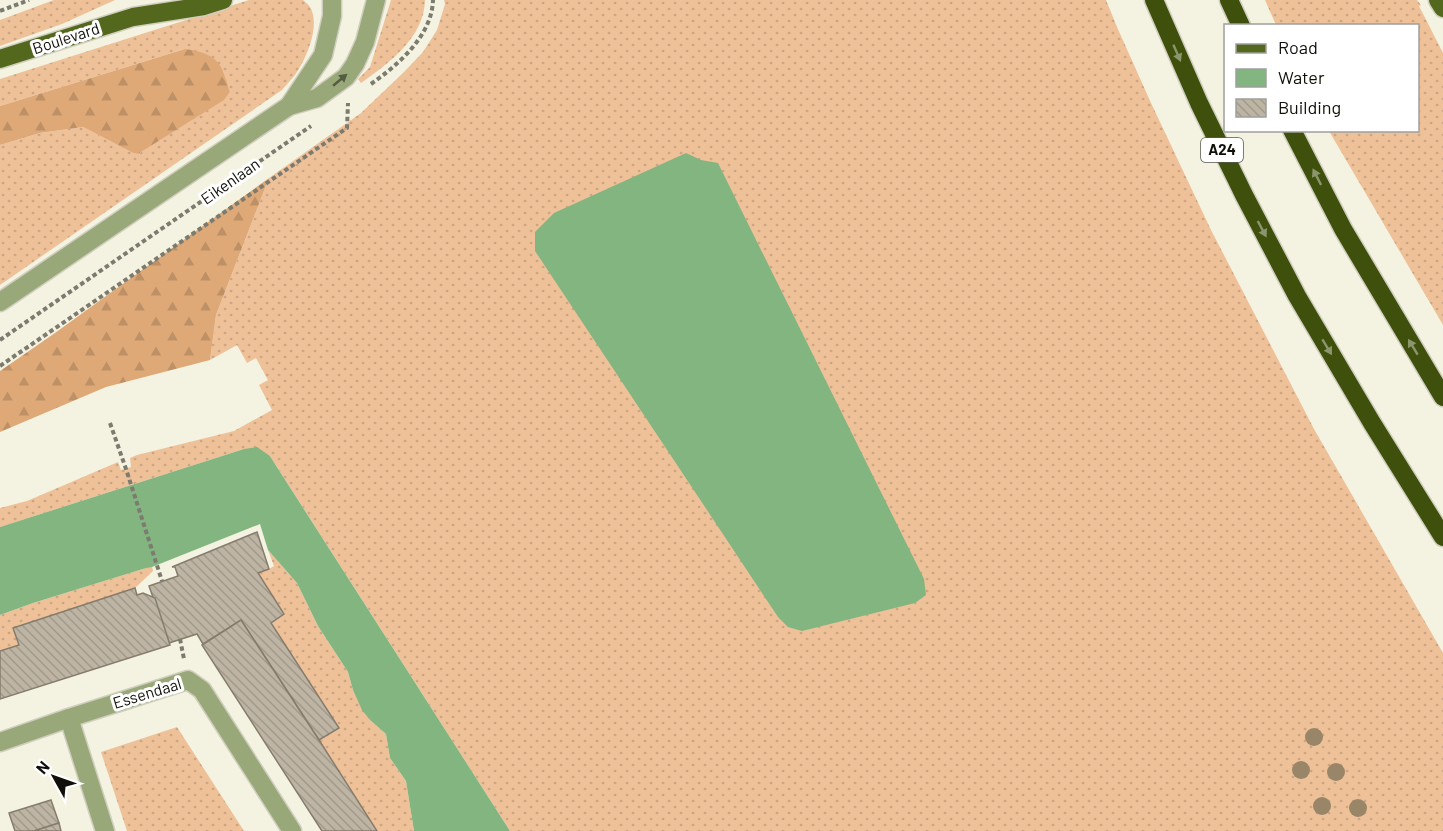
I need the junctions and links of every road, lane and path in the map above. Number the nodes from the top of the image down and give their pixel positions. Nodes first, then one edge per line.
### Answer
1 (29, 0) edge
2 (157, 0) edge
3 (223, 0) edge
4 (332, 0) edge
5 (376, 0) edge
6 (433, 0) edge
7 (1154, 0) edge
8 (1229, 0) edge
9 (1438, 0) edge
10 (1443, 8) edge
11 (0, 11) edge
12 (133, 17) junction
13 (1240, 24) edge
14 (0, 59) edge
15 (367, 86) dead end
16 (339, 105) dead end
17 (289, 106) junction
18 (311, 125) dead end
19 (1293, 132) edge
20 (0, 302) edge
21 (0, 340) edge
22 (0, 366) edge
23 (1443, 397) edge
24 (110, 423) dead end
25 (1443, 537) edge
26 (162, 581) dead end
27 (69, 718) junction
28 (0, 742) edge
29 (105, 831) edge
30 (292, 831) edge

1 - 11 path
2 - 12 main road, Boulevard
3 - 12 main road, Boulevard
4 - 17 street, Eikenlaan
17 -> 5 street, Eikenlaan
6 - 15 path
7 -> 25 highway, A24
8 - 13 highway
9 - 10 main road
12 - 14 main road, Boulevard
16 - 22 path
17 - 20 street, Eikenlaan
18 - 21 path, Eikenlaan
23 -> 19 highway
24 - 26 path
27 - 28 street, Essendaal
27 - 29 street
27 - 30 street, Essendaal

